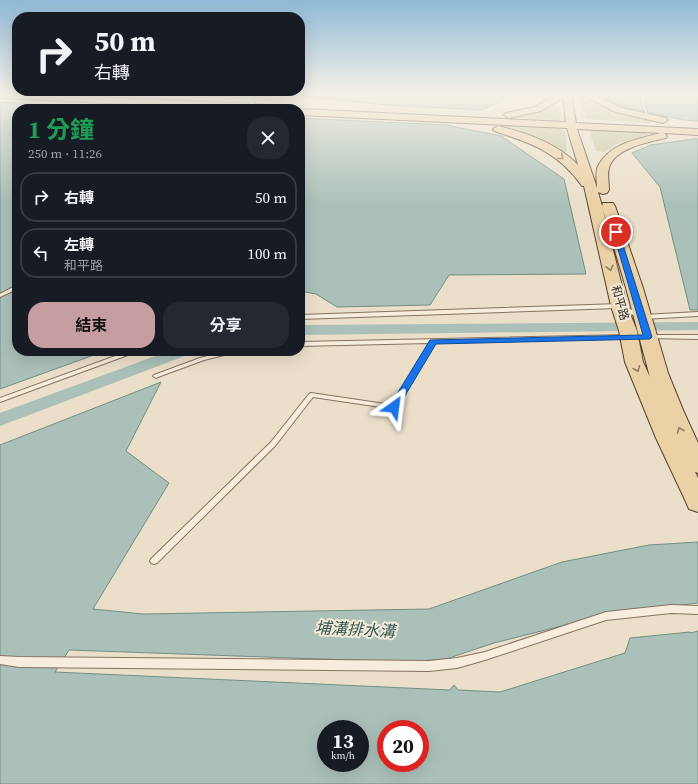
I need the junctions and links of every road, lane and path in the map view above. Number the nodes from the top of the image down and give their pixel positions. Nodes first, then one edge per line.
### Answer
1 (503, 131) edge
2 (580, 131) edge
3 (679, 131) edge
4 (698, 132) edge
5 (597, 189) junction
6 (12, 290) edge
7 (0, 296) edge
8 (698, 314) edge
9 (305, 317) edge
10 (636, 327) junction
11 (698, 337) edge
12 (433, 341) junction
13 (305, 344) edge
14 (120, 356) edge
15 (214, 356) edge
16 (156, 376) dead end
17 (0, 400) edge
18 (698, 464) edge
19 (698, 502) edge
20 (154, 561) dead end
21 (698, 610) edge
22 (0, 660) edge

1 -> 5 main road
2 - 5 main road, 和平路
3 - 4 main road
4 - 5 main road
5 -> 10 main road, 和平路
5 - 10 main road, 和平路
6 - 7 lane
8 - 10 lane
9 - 10 lane
10 - 11 lane
10 - 12 lane
18 -> 10 main road, 和平路
10 -> 19 main road, 和平路
12 - 13 lane
12 - 20 lane
14 - 17 lane
15 - 16 lane
21 - 22 lane

